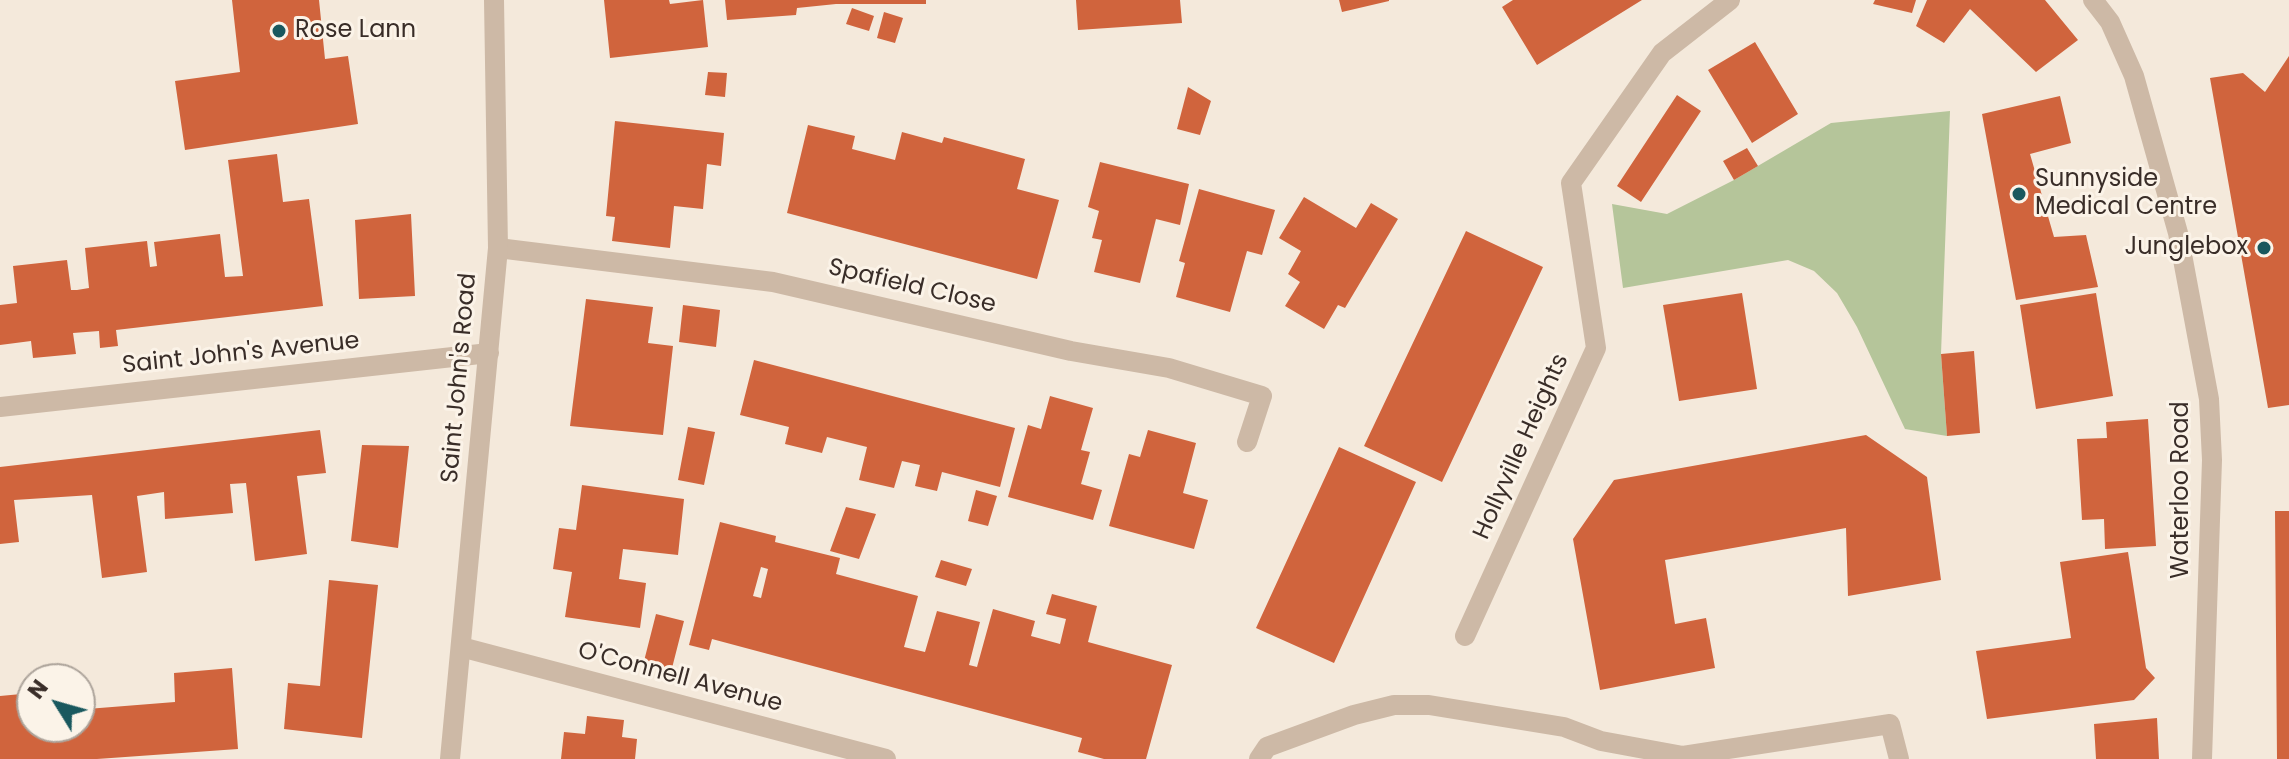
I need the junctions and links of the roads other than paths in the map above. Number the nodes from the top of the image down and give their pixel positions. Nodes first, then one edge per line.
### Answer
1 (494, 0) edge
2 (1730, 0) edge
3 (2093, 0) edge
4 (498, 248) junction
5 (489, 353) junction
6 (0, 407) edge
7 (1247, 442) dead end
8 (1465, 636) dead end
9 (461, 647) junction
10 (450, 759) edge
11 (886, 759) edge
12 (1259, 759) edge
13 (1899, 759) edge
14 (2202, 759) edge

1 - 4 street, Saint John's Road
2 - 8 street, Hollyville Heights
3 - 14 street, Waterloo Road
4 - 5 street, Saint John's Road
4 - 7 street, Spafield Close
5 - 6 street, Saint John's Avenue
5 - 9 street, Saint John's Road
9 - 10 street, Saint John's Road
9 - 11 street, O'Connell Avenue
12 - 13 street

